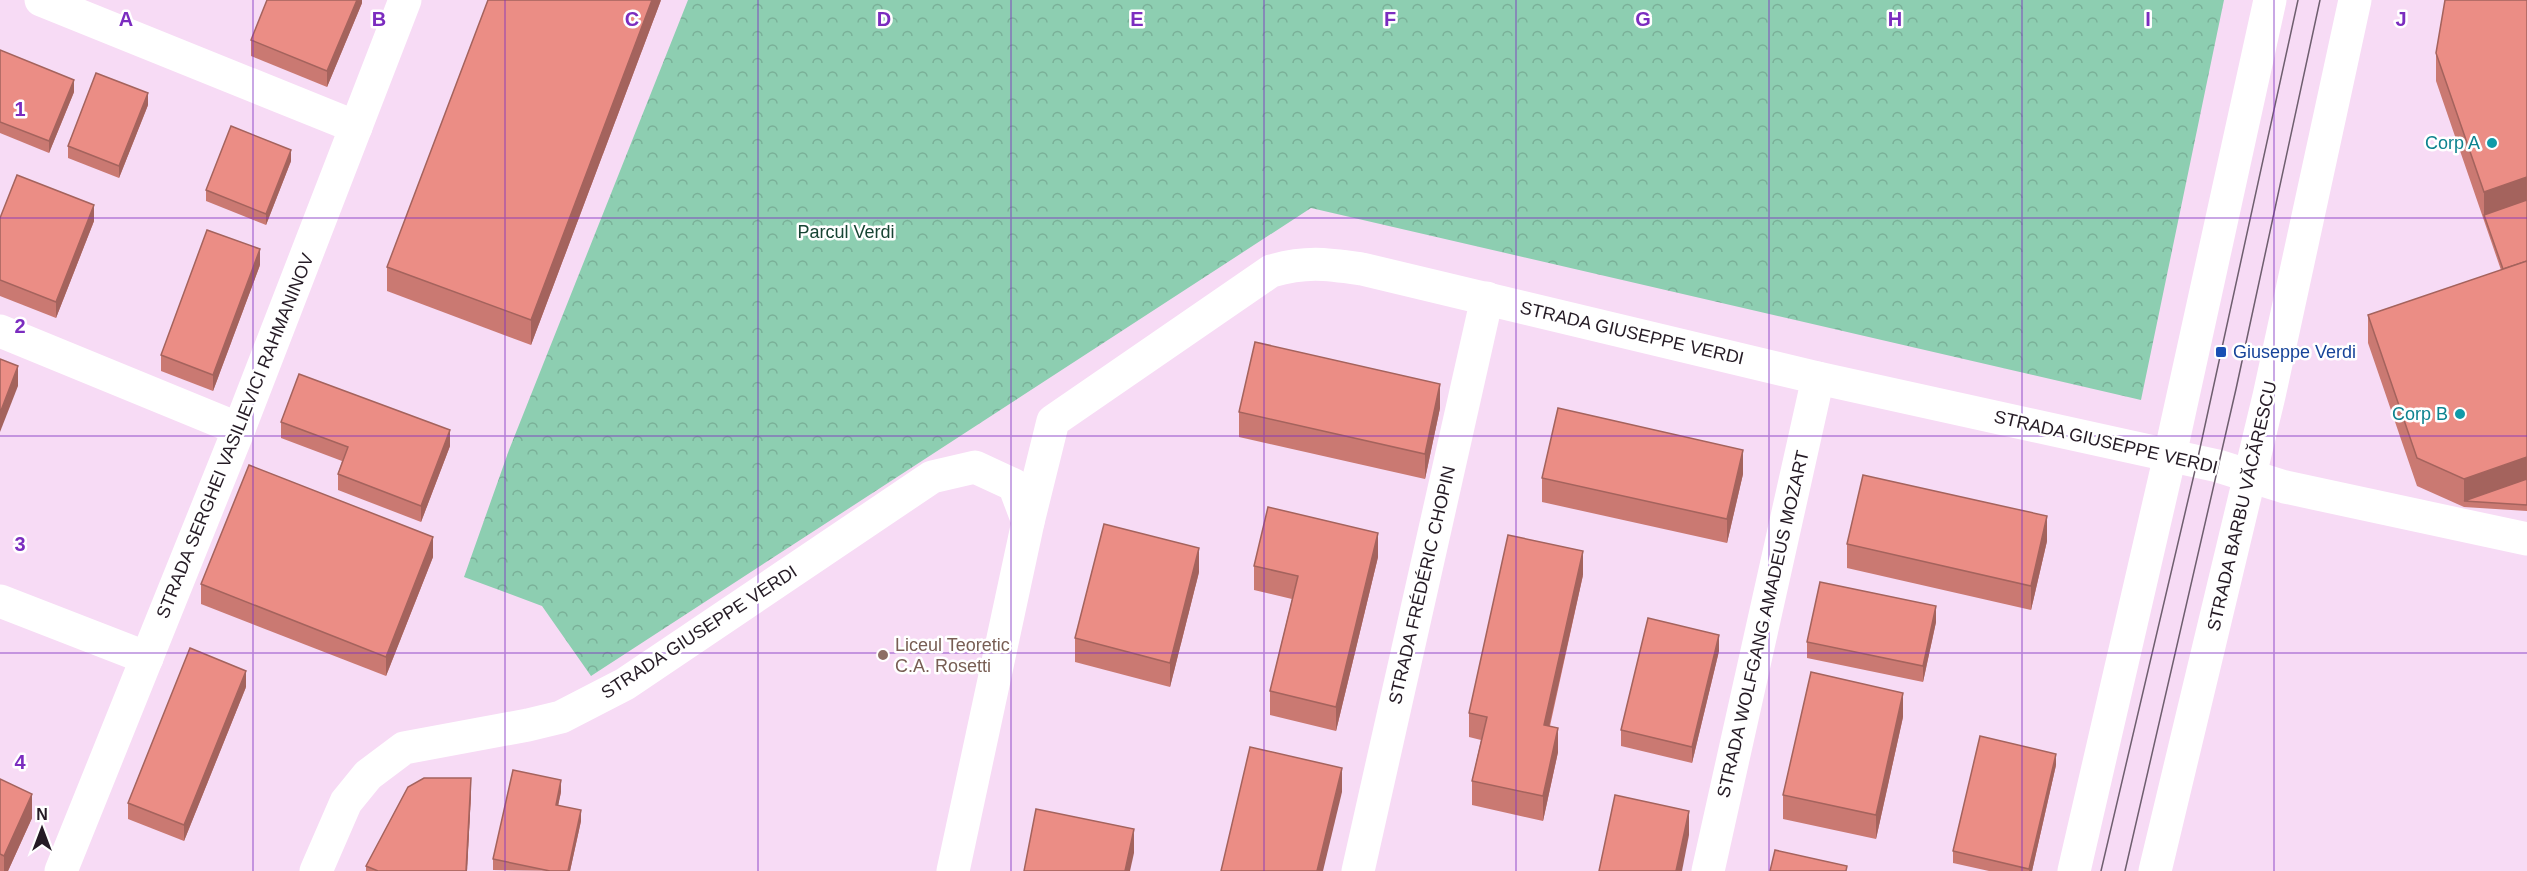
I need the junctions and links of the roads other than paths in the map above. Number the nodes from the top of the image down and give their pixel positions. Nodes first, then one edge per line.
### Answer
1 (41, 0) edge
2 (405, 0) edge
3 (2270, 0) edge
4 (2355, 0) edge
5 (356, 127) junction
6 (1487, 298) junction
7 (0, 332) edge
8 (1818, 378) junction
9 (239, 429) junction
10 (2170, 456) junction
11 (2250, 477) junction
12 (1028, 522) junction
13 (2527, 539) edge
14 (0, 601) edge
15 (147, 658) junction
16 (62, 871) edge
17 (316, 871) edge
18 (953, 871) edge
19 (1358, 871) edge
20 (1708, 871) edge
21 (2074, 871) edge
22 (2155, 871) edge

1 - 5 street
2 - 5 street, STRADA SERGHEI VASILIEVICI RAHMANINOV
3 - 10 street
4 - 11 street, STRADA BARBU VĂCĂRESCU
5 - 9 street, STRADA SERGHEI VASILIEVICI RAHMANINOV
6 - 8 street, STRADA GIUSEPPE VERDI
6 - 12 street, STRADA GIUSEPPE VERDI
6 - 19 street, STRADA FRÉDÉRIC CHOPIN
7 - 9 street
8 - 10 street, STRADA GIUSEPPE VERDI
8 - 20 street, STRADA WOLFGANG AMADEUS MOZART
9 - 15 street, STRADA SERGHEI VASILIEVICI RAHMANINOV
10 - 11 street, STRADA GIUSEPPE VERDI
10 - 21 street
11 - 13 street, STRADA GIUSEPPE VERDI
11 - 22 street, STRADA BARBU VĂCĂRESCU
12 - 17 street, STRADA GIUSEPPE VERDI
12 - 18 street
14 - 15 street
15 - 16 street, STRADA SERGHEI VASILIEVICI RAHMANINOV

